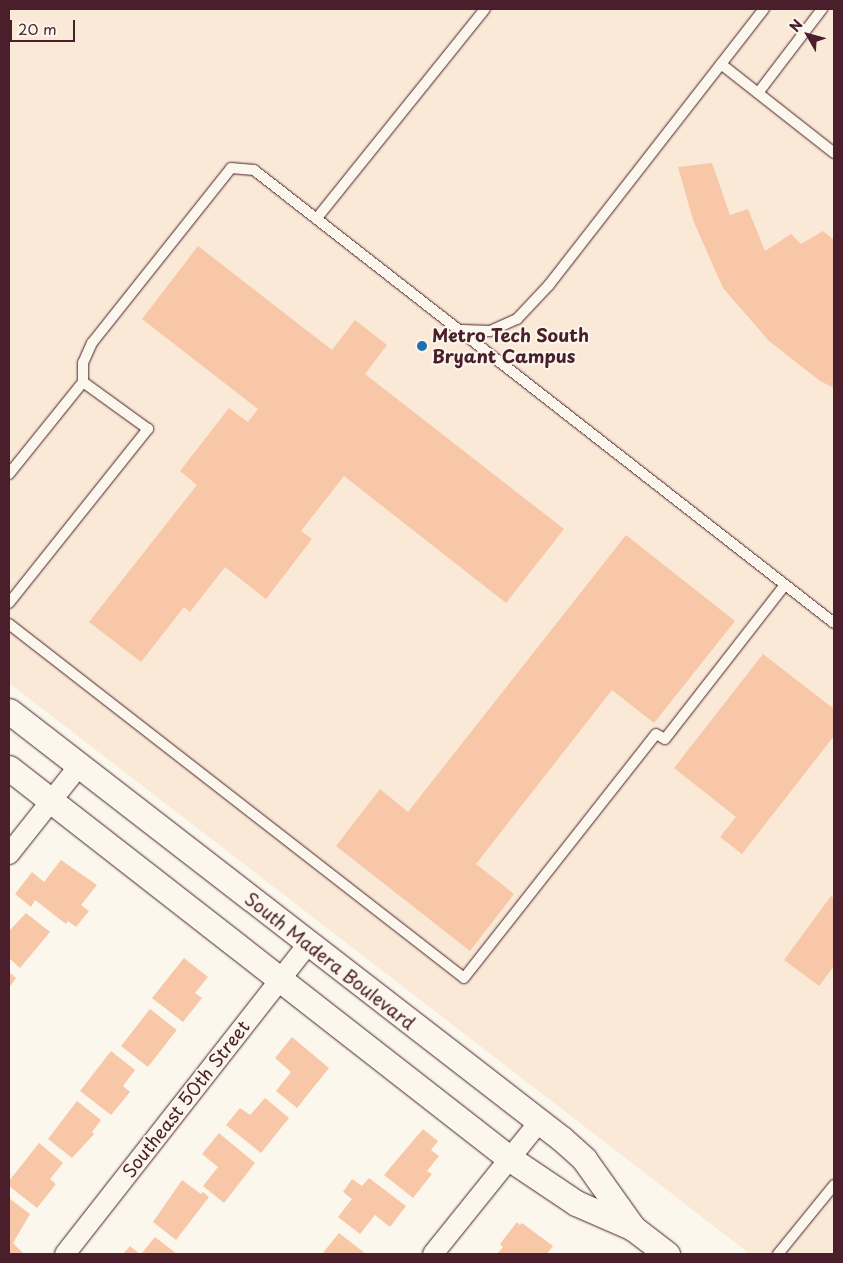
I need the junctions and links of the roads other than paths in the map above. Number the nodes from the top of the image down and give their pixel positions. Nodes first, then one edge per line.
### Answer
1 (484, 9) edge
2 (764, 9) edge
3 (822, 9) edge
4 (721, 64) junction
5 (758, 93) junction
6 (834, 152) edge
7 (317, 218) junction
8 (462, 330) junction
9 (83, 382) junction
10 (9, 474) edge
11 (785, 585) junction
12 (9, 603) edge
13 (834, 623) edge
14 (9, 624) edge
15 (9, 711) edge
16 (79, 766) junction
17 (9, 768) edge
18 (51, 801) junction
19 (9, 854) edge
20 (307, 944) junction
21 (280, 980) junction
22 (539, 1122) junction
23 (509, 1158) junction
24 (834, 1185) edge
25 (633, 1228) junction
26 (65, 1254) edge
27 (433, 1254) edge
28 (667, 1254) edge
29 (778, 1254) edge

1 - 7 lane
2 - 4 lane
3 - 5 lane
4 - 5 lane
4 - 8 lane
5 - 6 lane
7 - 8 lane
7 - 9 lane
8 - 11 lane
9 - 10 lane
9 - 12 lane
11 - 13 lane
11 - 14 lane
15 - 16 street, South Madera Boulevard
16 - 18 street
16 - 20 street, South Madera Boulevard
17 - 18 street, South Madera Boulevard
18 - 19 street
18 - 21 street, South Madera Boulevard
20 - 21 street, Southeast 50th Street
20 - 22 street, South Madera Boulevard
21 - 23 street, South Madera Boulevard
21 - 26 street, Southeast 50th Street
22 - 23 street
22 - 25 street, South Madera Boulevard
23 - 25 street, South Madera Boulevard
23 - 27 street
24 - 29 lane
25 - 28 street, South Madera Boulevard

